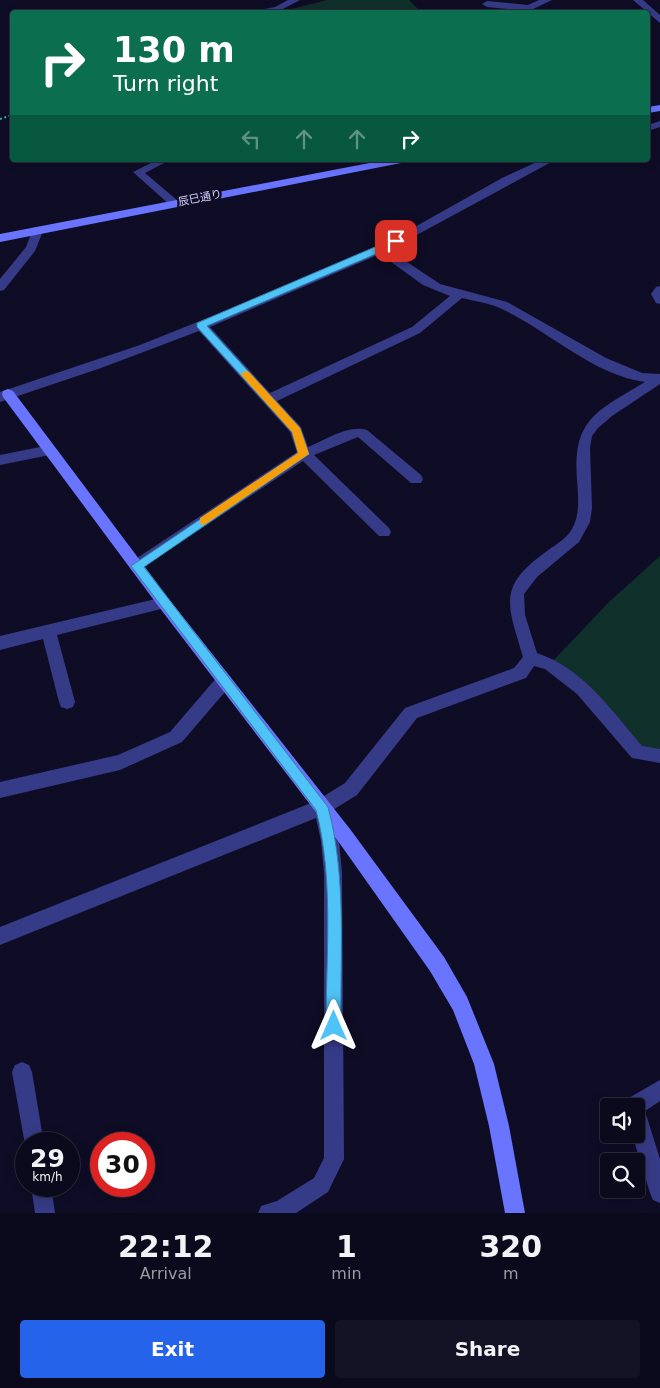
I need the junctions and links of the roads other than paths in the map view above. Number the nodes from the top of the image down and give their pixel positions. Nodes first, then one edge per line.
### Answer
1 (295, 0) edge
2 (547, 0) edge
3 (638, 0) edge
4 (485, 2) edge
5 (269, 10) edge
6 (649, 10) edge
7 (650, 11) edge
8 (660, 20) edge
9 (161, 162) edge
10 (377, 162) edge
11 (546, 162) edge
12 (174, 203) junction
13 (37, 231) junction
14 (0, 238) edge
15 (380, 249) junction
16 (0, 287) edge
17 (660, 290) edge
18 (460, 294) junction
19 (660, 300) edge
20 (201, 325) junction
21 (659, 379) edge
22 (3, 391) edge
23 (269, 399) junction
24 (50, 450) junction
25 (304, 454) junction
26 (0, 460) edge
27 (416, 479) dead end
28 (384, 532) dead end
29 (136, 566) junction
30 (164, 603) junction
31 (49, 633) junction
32 (0, 643) edge
33 (531, 658) junction
34 (224, 680) junction
35 (67, 702) dead end
36 (660, 756) edge
37 (0, 790) edge
38 (322, 807) junction
39 (0, 936) edge
40 (22, 1072) dead end
41 (660, 1090) edge
42 (645, 1099) edge
43 (32, 1132) edge
44 (645, 1143) edge
45 (660, 1193) edge
46 (43, 1197) edge
47 (45, 1213) edge
48 (268, 1213) edge
49 (515, 1213) edge

1 - 5 street
2 - 4 street
3 - 6 street
7 - 8 street
9 - 12 street
10 - 12 street, 辰巳通り
11 - 15 street
12 - 13 street, 辰巳通り
13 - 14 street, 辰巳通り
13 - 16 street
15 - 18 street
15 - 20 street
17 - 19 street
18 - 21 street
18 - 23 street
20 - 22 street
20 - 23 street
21 - 33 street
22 - 24 street
23 - 25 street
24 - 26 street
24 - 29 street
25 - 27 street
25 - 28 street
25 - 29 street
29 - 30 street
30 - 31 street
30 - 34 street
31 - 32 street
31 - 35 street
33 - 36 street
33 - 38 street
34 - 37 street
34 - 38 street
38 - 39 street
38 - 48 street
38 - 49 street
40 - 43 street
41 - 42 street
44 - 45 street
46 - 47 street

